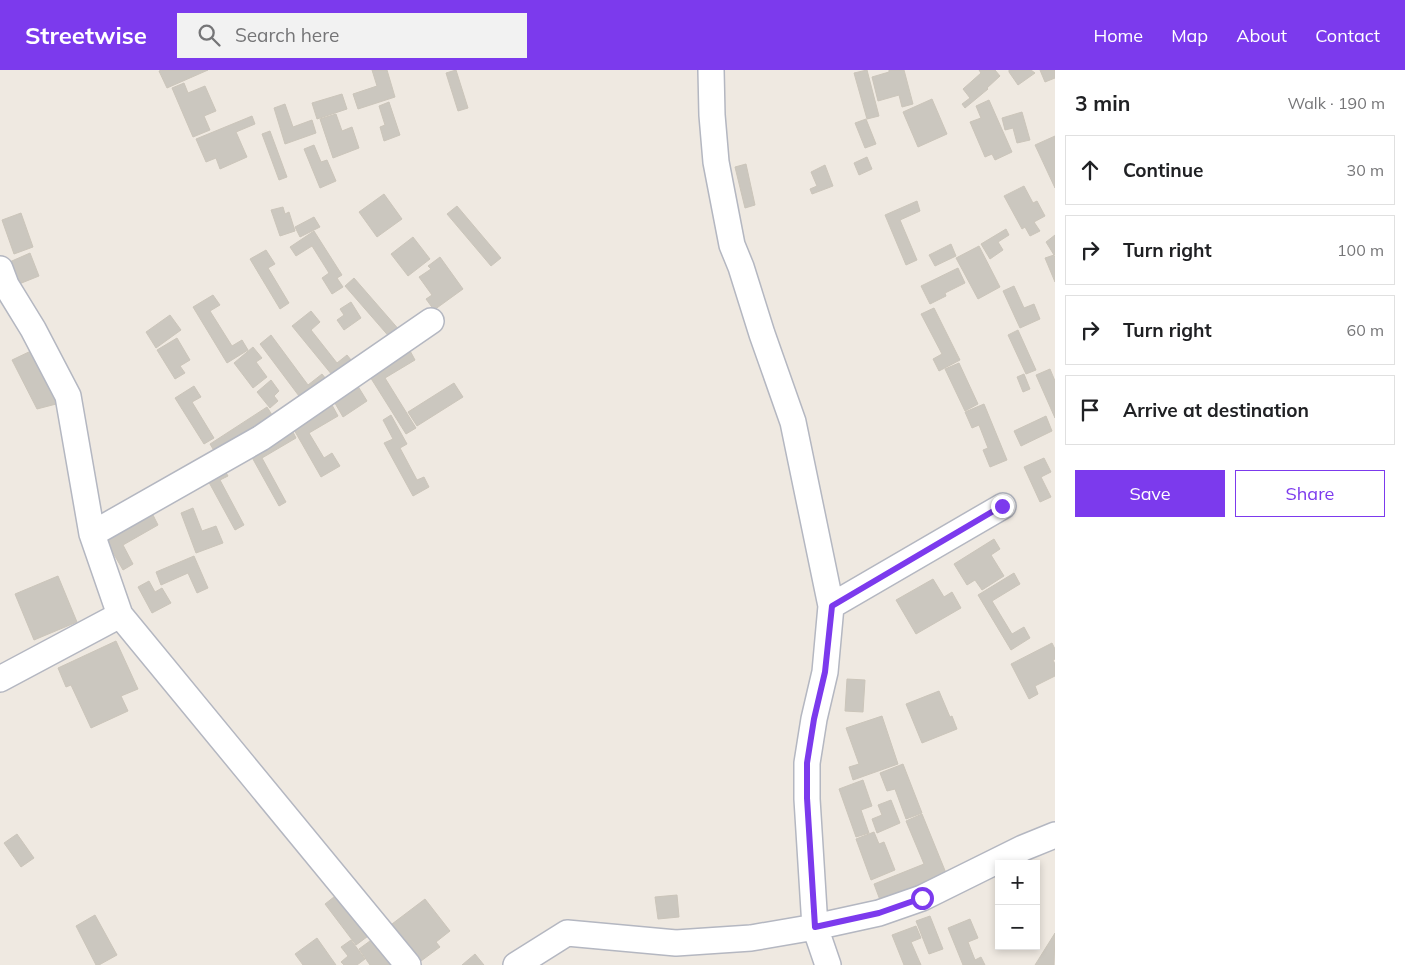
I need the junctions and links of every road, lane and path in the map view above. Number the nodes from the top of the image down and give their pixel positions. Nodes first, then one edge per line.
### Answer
1 (711, 70) edge
2 (0, 269) edge
3 (431, 321) dead end
4 (1002, 506) dead end
5 (92, 534) junction
6 (832, 606) junction
7 (120, 615) junction
8 (0, 679) edge
9 (1055, 835) edge
10 (815, 927) junction
11 (408, 965) edge
12 (516, 965) edge
13 (828, 965) edge

1 - 6 street
2 - 5 street
3 - 5 street
4 - 6 street
5 - 7 street
6 - 10 street
7 - 8 street
7 - 11 street
9 - 10 street
10 - 12 street
10 - 13 street

